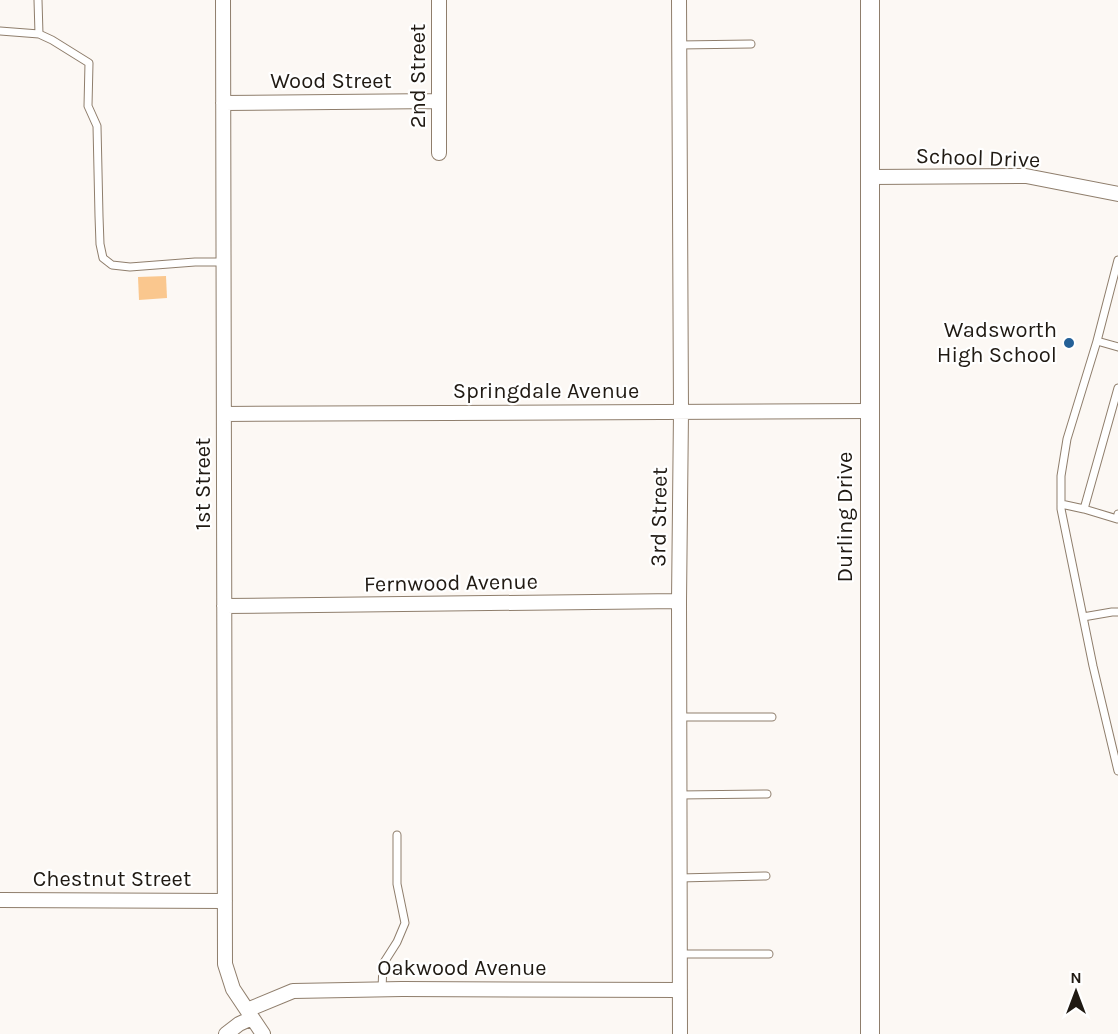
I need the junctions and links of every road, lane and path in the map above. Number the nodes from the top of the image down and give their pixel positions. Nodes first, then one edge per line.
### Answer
1 (38, 0) edge
2 (223, 0) edge
3 (439, 0) edge
4 (679, 0) edge
5 (870, 0) edge
6 (0, 32) edge
7 (39, 34) junction
8 (751, 44) dead end
9 (679, 45) junction
10 (439, 101) junction
11 (223, 103) junction
12 (439, 153) dead end
13 (871, 177) junction
14 (1118, 194) edge
15 (1118, 260) edge
16 (223, 262) junction
17 (1097, 341) junction
18 (1118, 347) edge
19 (1118, 387) edge
20 (869, 411) junction
21 (681, 412) junction
22 (224, 414) junction
23 (1061, 504) junction
24 (1084, 509) junction
25 (1118, 514) edge
26 (679, 601) junction
27 (224, 606) junction
28 (1118, 612) edge
29 (1083, 617) junction
30 (679, 717) junction
31 (772, 717) dead end
32 (1118, 771) edge
33 (767, 794) dead end
34 (680, 795) junction
35 (397, 835) dead end
36 (766, 876) dead end
37 (680, 878) junction
38 (0, 900) edge
39 (225, 901) junction
40 (680, 954) junction
41 (770, 954) dead end
42 (382, 989) junction
43 (680, 990) junction
44 (250, 1014) junction
45 (226, 1034) edge
46 (263, 1034) edge
47 (680, 1034) edge
48 (870, 1034) edge

1 - 7 lane
2 - 11 street, 1st Street
3 - 10 street, 2nd Street
4 - 9 street, 3rd Street
5 - 13 street, Durling Drive
6 - 7 lane
7 - 16 lane
8 - 9 lane
9 - 21 street, 3rd Street
10 - 11 street, Wood Street
10 - 12 street, 2nd Street
11 - 16 street, 1st Street
13 - 14 street, School Drive
13 - 20 street, Durling Drive
15 - 17 lane
16 - 22 street, 1st Street
17 - 18 lane
17 - 23 lane
19 - 24 lane
20 - 21 street, Springdale Avenue
20 - 48 street, Durling Drive
21 - 22 street, Springdale Avenue
21 - 26 street, 3rd Street
22 - 27 street, 1st Street
23 - 24 lane
23 - 29 lane
24 - 25 lane
26 - 27 street, Fernwood Avenue
26 - 30 street, 3rd Street
27 - 39 street, 1st Street
28 - 29 lane
29 - 32 lane
30 - 31 lane
30 - 34 street, 3rd Street
33 - 34 lane
34 - 37 street, 3rd Street
35 - 42 lane
36 - 37 lane
37 - 40 street, 3rd Street
38 - 39 street, Chestnut Street
39 - 44 street, 1st Street
40 - 41 lane
40 - 43 street, 3rd Street
42 - 43 street, Oakwood Avenue
42 - 44 street, Oakwood Avenue
43 - 47 street, 3rd Street
44 - 45 street, Oakwood Avenue
44 - 46 street

